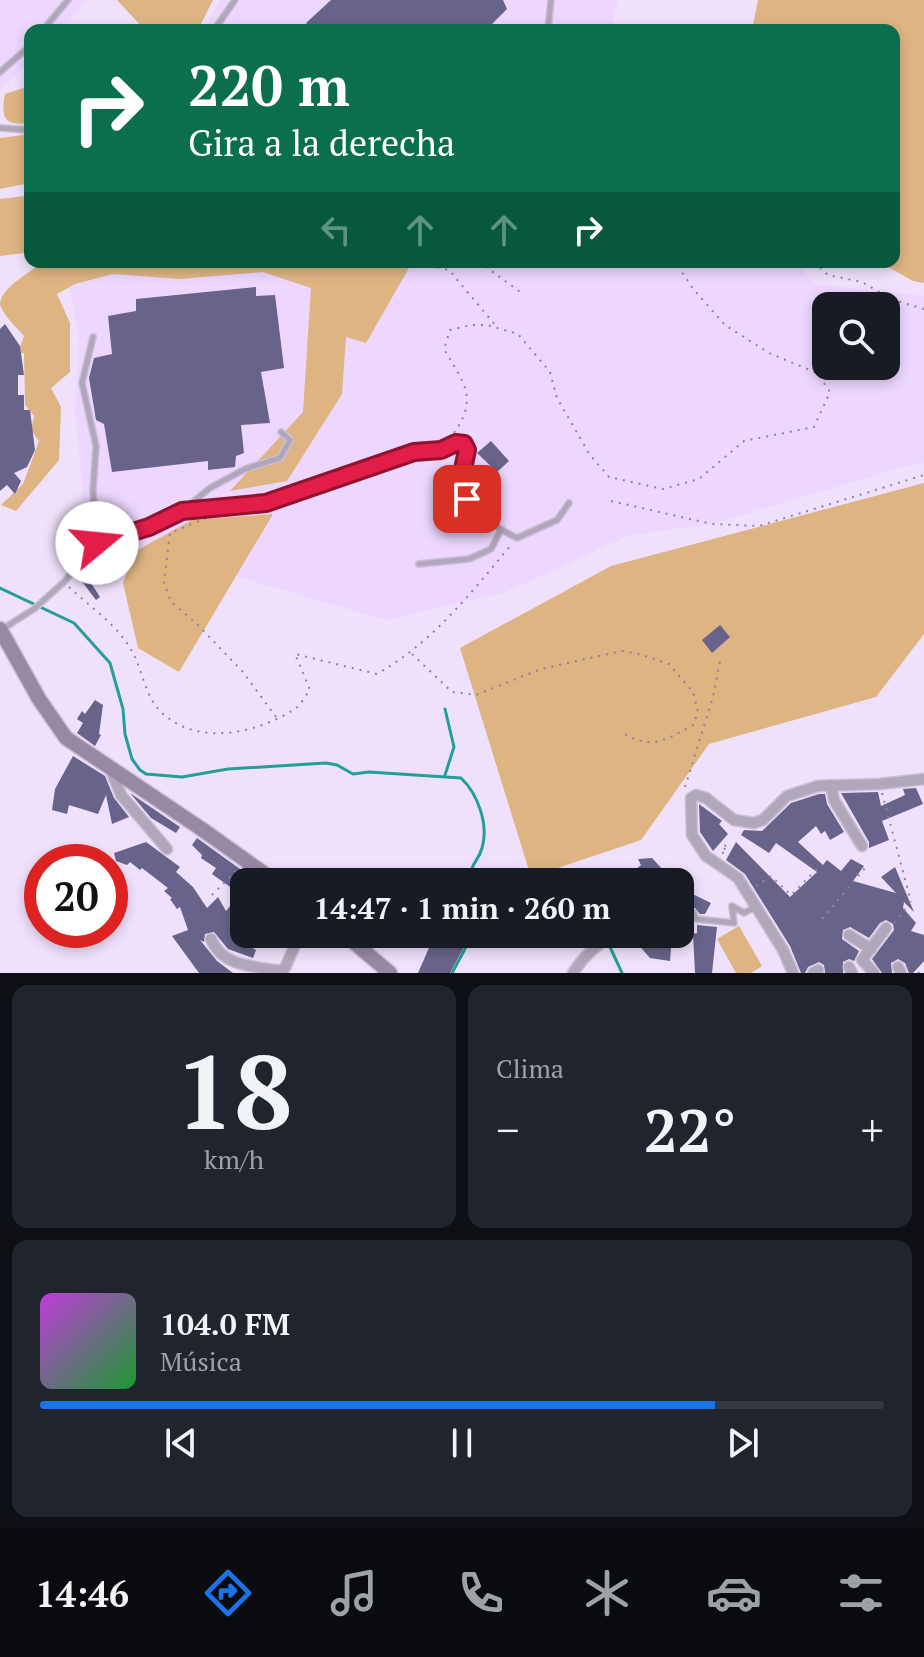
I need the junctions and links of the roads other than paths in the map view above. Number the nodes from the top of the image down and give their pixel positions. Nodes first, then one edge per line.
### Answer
1 (68, 0) edge
2 (235, 0) edge
3 (551, 0) edge
4 (48, 24) edge
5 (218, 24) edge
6 (549, 24) edge
7 (24, 51) edge
8 (0, 72) edge
9 (0, 128) edge
10 (24, 130) edge
11 (93, 337) dead end
12 (281, 432) dead end
13 (569, 503) dead end
14 (182, 511) junction
15 (501, 530) junction
16 (97, 543) junction
17 (419, 564) dead end
18 (0, 629) edge
19 (110, 768) junction
20 (924, 779) edge
21 (831, 785) junction
22 (862, 846) dead end
23 (167, 849) dead end
24 (257, 868) edge
25 (756, 907) junction
26 (694, 918) edge
27 (886, 928) road end
28 (849, 935) dead end
29 (211, 939) dead end
30 (294, 948) edge
31 (361, 948) edge
32 (593, 948) edge
33 (871, 949) junction
34 (390, 973) edge
35 (573, 973) edge
36 (793, 973) edge
37 (874, 973) edge

1 - 4 lane
2 - 5 lane
3 - 6 lane
7 - 8 lane
9 - 10 lane
11 - 16 lane
12 - 14 lane
13 - 15 lane
14 - 15 lane
14 - 16 lane
15 - 17 lane
16 - 18 lane
18 - 19 street
19 - 23 street
19 - 24 street
20 - 21 street
21 - 22 street
21 - 25 street
25 - 26 lane
25 - 36 street
27 - 33 street
28 - 33 street
29 - 30 street
31 - 34 street
32 - 35 street
33 - 37 street

